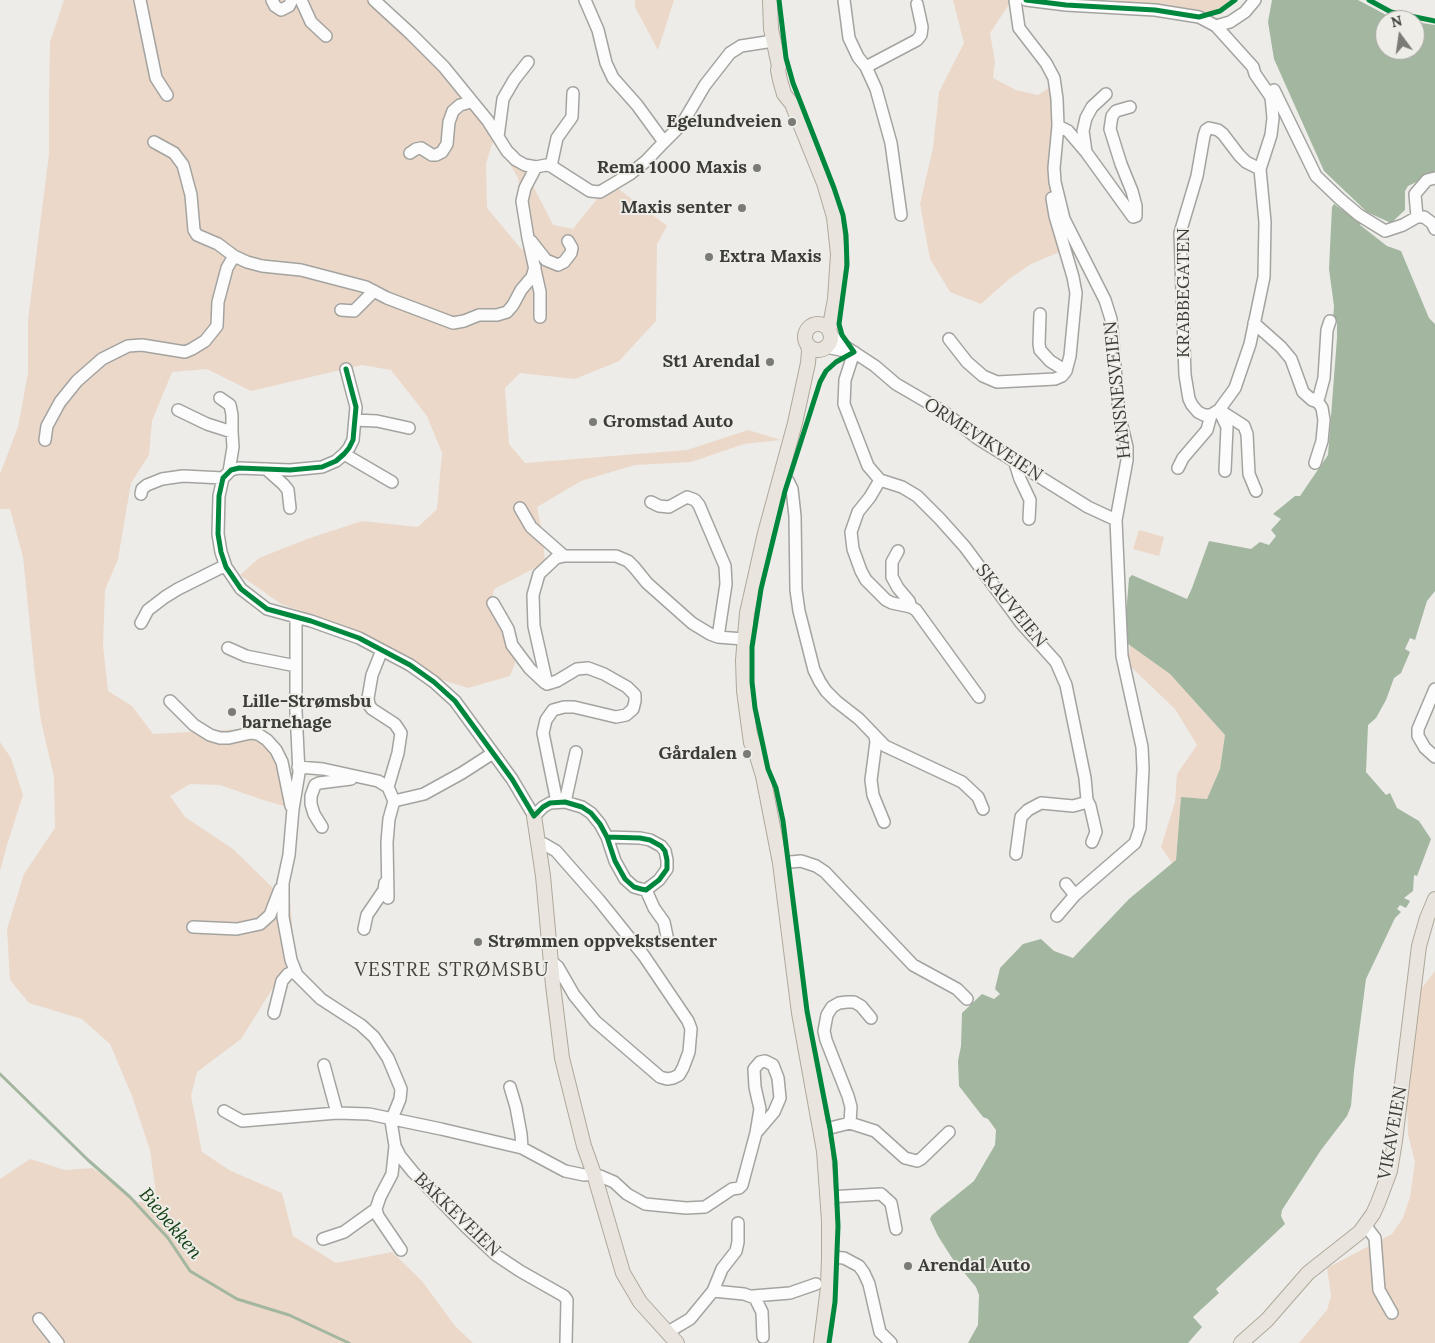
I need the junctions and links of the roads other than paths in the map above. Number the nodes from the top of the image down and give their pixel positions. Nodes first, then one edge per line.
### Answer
1 (140, 0) edge
2 (272, 0) edge
3 (292, 0) edge
4 (302, 0) edge
5 (374, 0) edge
6 (585, 0) edge
7 (770, 0) edge
8 (844, 0) edge
9 (1015, 0) edge
10 (1026, 0) edge
11 (1255, 0) edge
12 (1106, 3) edge
13 (917, 4) dead end
14 (1216, 26) junction
15 (326, 36) dead end
16 (773, 41) junction
17 (528, 62) dead end
18 (866, 67) junction
19 (1253, 67) junction
20 (573, 93) dead end
21 (1106, 94) dead end
22 (167, 95) dead end
23 (471, 102) junction
24 (1130, 107) dead end
25 (1058, 126) junction
26 (498, 137) junction
27 (154, 142) dead end
28 (664, 142) junction
29 (1086, 152) junction
30 (410, 153) dead end
31 (551, 166) junction
32 (536, 167) junction
33 (1260, 169) junction
34 (1435, 178) edge
35 (1055, 182) junction
36 (901, 215) dead end
37 (1417, 217) junction
38 (1435, 229) edge
39 (528, 238) junction
40 (568, 241) dead end
41 (234, 256) junction
42 (535, 267) junction
43 (836, 278) junction
44 (374, 291) junction
45 (341, 310) dead end
46 (1040, 314) dead end
47 (540, 317) dead end
48 (1330, 321) dead end
49 (1254, 323) junction
50 (813, 325) junction
51 (827, 340) junction
52 (949, 340) dead end
53 (808, 345) junction
54 (854, 352) junction
55 (346, 369) dead end
56 (1066, 371) junction
57 (220, 398) dead end
58 (1312, 400) junction
59 (178, 410) dead end
60 (1215, 412) junction
61 (355, 420) junction
62 (796, 421) junction
63 (408, 428) dead end
64 (232, 432) junction
65 (45, 440) dead end
66 (344, 454) junction
67 (1015, 462) junction
68 (1315, 463) dead end
69 (266, 468) junction
70 (1178, 468) dead end
71 (1225, 471) dead end
72 (226, 475) junction
73 (781, 476) junction
74 (880, 480) junction
75 (392, 482) dead end
76 (1256, 491) dead end
77 (141, 494) dead end
78 (651, 502) dead end
79 (290, 508) dead end
80 (520, 508) dead end
81 (1029, 519) dead end
82 (1116, 520) junction
83 (898, 551) dead end
84 (564, 556) junction
85 (226, 567) junction
86 (493, 603) dead end
87 (911, 607) junction
88 (296, 617) junction
89 (141, 623) dead end
90 (718, 637) junction
91 (744, 639) junction
92 (228, 648) dead end
93 (382, 650) junction
94 (296, 666) junction
95 (547, 684) junction
96 (1435, 689) edge
97 (978, 697) dead end
98 (170, 701) dead end
99 (875, 737) junction
100 (576, 752) dead end
101 (493, 753) junction
102 (1435, 757) edge
103 (298, 767) junction
104 (368, 778) junction
105 (388, 787) junction
106 (1087, 800) junction
107 (394, 801) junction
108 (561, 802) junction
109 (293, 809) junction
110 (983, 809) dead end
111 (534, 816) junction
112 (884, 822) dead end
113 (322, 827) dead end
114 (607, 837) junction
115 (1092, 842) dead end
116 (539, 844) junction
117 (1016, 854) dead end
118 (780, 863) junction
119 (386, 874) junction
120 (283, 882) junction
121 (1066, 884) dead end
122 (646, 890) junction
123 (1076, 895) junction
124 (388, 898) dead end
125 (1435, 899) edge
126 (1057, 916) dead end
127 (193, 927) dead end
128 (364, 929) dead end
129 (668, 942) dead end
130 (551, 962) junction
131 (295, 971) junction
132 (968, 999) dead end
133 (274, 1013) dead end
134 (871, 1018) dead end
135 (324, 1065) dead end
136 (510, 1088) dead end
137 (224, 1112) dead end
138 (337, 1113) junction
139 (392, 1118) junction
140 (850, 1123) junction
141 (822, 1130) junction
142 (949, 1132) dead end
143 (756, 1133) junction
144 (395, 1146) junction
145 (522, 1148) junction
146 (594, 1175) junction
147 (828, 1196) junction
148 (376, 1209) junction
149 (738, 1223) dead end
150 (1365, 1225) junction
151 (896, 1228) dead end
152 (323, 1239) dead end
153 (401, 1250) dead end
154 (829, 1257) junction
155 (816, 1284) dead end
156 (713, 1291) junction
157 (753, 1296) junction
158 (1392, 1313) dead end
159 (39, 1319) dead end
160 (763, 1337) dead end
161 (673, 1340) edge
162 (58, 1343) edge
163 (566, 1343) edge
164 (821, 1343) edge
165 (891, 1343) edge
166 (1241, 1343) edge

1 - 22 street
2 - 3 street
4 - 15 street
5 - 23 street
6 - 28 street
7 - 16 main road
8 - 18 street
9 - 25 street, HANSNESVEIEN
10 - 12 street
11 - 14 street
12 - 14 street
13 - 18 street
14 - 19 street
16 - 28 street
16 - 43 main road
17 - 26 street
18 - 36 street
19 - 33 street
19 - 37 street
20 - 31 street
21 - 29 street
23 - 26 street
23 - 30 street
24 - 29 street
25 - 29 street
25 - 35 street, HANSNESVEIEN
26 - 32 street
27 - 41 street
28 - 31 street
31 - 32 street
32 - 39 street
33 - 49 street
33 - 60 street, KRABBEGATEN
34 - 37 street
35 - 56 street
35 - 82 street, HANSNESVEIEN
37 - 38 street
39 - 40 street
39 - 42 street
41 - 44 street
41 - 65 street
42 - 44 street
42 - 47 street
43 - 50 main road
43 - 51 main road
44 - 45 street
46 - 56 street
48 - 58 street
49 - 58 street
49 - 60 street
50 - 51 main road
50 - 53 main road
51 - 53 main road
51 - 54 street, ORMEVIKVEIEN
51 - 62 main road
52 - 56 street
53 - 62 main road
54 - 67 street, ORMEVIKVEIEN
54 - 74 street
55 - 61 street
57 - 64 street
58 - 68 street
59 - 64 street
60 - 70 street
60 - 71 street
60 - 76 street
61 - 63 street
61 - 66 street
62 - 73 main road
64 - 72 street
66 - 69 street
66 - 75 street
67 - 81 street
67 - 82 street, ORMEVIKVEIEN
69 - 72 street
69 - 79 street
72 - 77 street
72 - 85 street
73 - 91 main road
73 - 99 street
74 - 87 street
74 - 106 street, SKAUVEIEN
78 - 90 street
80 - 84 street
82 - 123 street, HANSNESVEIEN
83 - 87 street
84 - 90 street
84 - 95 street
85 - 88 street
85 - 89 street
86 - 95 street
87 - 97 street
88 - 93 street
88 - 94 street
90 - 91 street
91 - 118 main road
92 - 94 street
93 - 101 street
93 - 105 street
94 - 103 street
95 - 108 street
96 - 102 street
98 - 109 street
99 - 110 street
99 - 112 street
100 - 108 street
101 - 107 street
101 - 111 street
103 - 104 street
103 - 109 street
104 - 105 street
104 - 113 street
105 - 107 street
106 - 115 street, SKAUVEIEN
106 - 117 street
107 - 119 street
108 - 111 street
108 - 114 street
109 - 120 street
111 - 116 main road
114 - 122 street
114 - 122 street
116 - 130 main road
116 - 130 street
118 - 132 street
118 - 141 main road
119 - 124 street
119 - 128 street
120 - 127 street
120 - 131 street
121 - 123 street
122 - 129 street
123 - 126 street, HANSNESVEIEN
125 - 150 main road, VIKAVEIEN
130 - 146 main road
131 - 133 street
131 - 139 street
134 - 140 street
135 - 138 street
136 - 145 street
137 - 138 street
138 - 139 street
139 - 144 street, BAKKEVEIEN
139 - 145 street
140 - 141 street
140 - 142 street
141 - 147 main road
143 - 143 street
143 - 146 street
144 - 148 street, BAKKEVEIEN
144 - 163 street, BAKKEVEIEN
145 - 146 street
146 - 161 main road
147 - 151 street
147 - 154 main road
148 - 152 street
148 - 153 street
149 - 156 street
150 - 158 street
150 - 166 main road, VIKAVEIEN
154 - 164 main road
154 - 165 street
155 - 157 street
156 - 157 street
156 - 161 street
157 - 160 street
159 - 162 street

